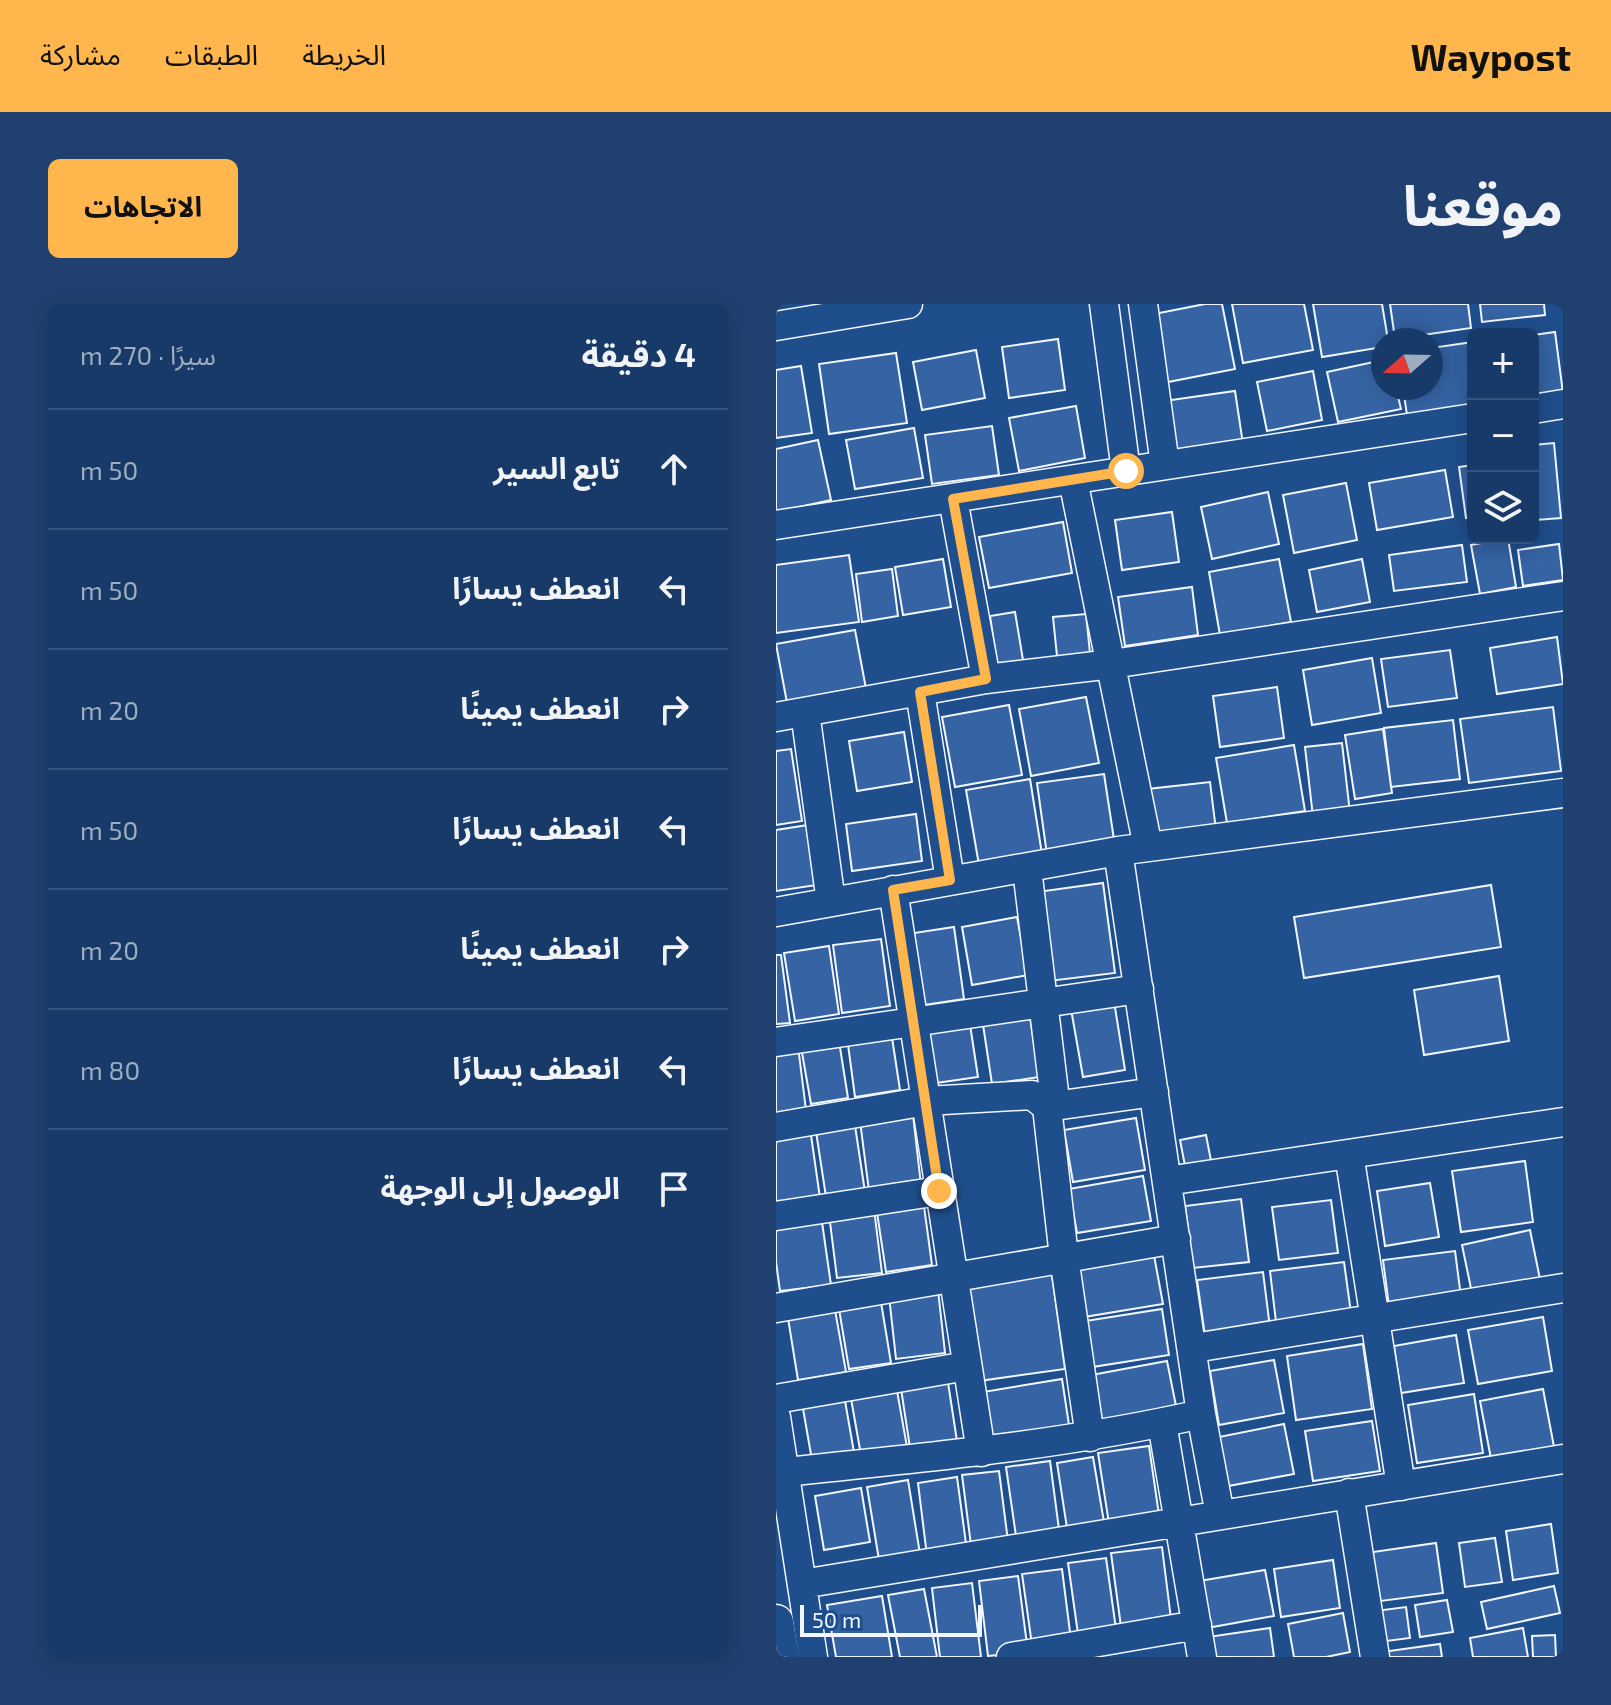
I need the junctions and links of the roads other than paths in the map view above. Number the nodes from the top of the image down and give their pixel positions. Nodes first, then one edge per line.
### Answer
1 (908, 304) edge
2 (1104, 304) edge
3 (1143, 304) edge
4 (812, 312) edge
5 (776, 326) edge
6 (1563, 404) edge
7 (1539, 408) edge
8 (1467, 419) edge
9 (1165, 465) junction
10 (1126, 471) junction
11 (1073, 480) junction
12 (953, 499) junction
13 (776, 525) edge
14 (1563, 596) edge
15 (1112, 664) junction
16 (986, 679) junction
17 (920, 692) junction
18 (805, 712) junction
19 (776, 717) edge
20 (1563, 793) edge
21 (1148, 847) junction
22 (1118, 851) junction
23 (1027, 869) junction
24 (950, 880) junction
25 (893, 890) junction
26 (831, 902) junction
27 (776, 912) edge
28 (1139, 989) junction
29 (1042, 1003) junction
30 (913, 1022) junction
31 (776, 1042) edge
32 (1154, 1092) junction
33 (926, 1101) junction
34 (1047, 1107) junction
35 (1563, 1122) edge
36 (776, 1127) edge
37 (1349, 1154) junction
38 (1167, 1181) junction
39 (939, 1191) junction
40 (776, 1216) edge
41 (1176, 1239) junction
42 (1064, 1257) junction
43 (953, 1278) junction
44 (1563, 1288) edge
45 (776, 1308) edge
46 (1376, 1318) junction
47 (1194, 1348) junction
48 (967, 1366) junction
49 (776, 1399) edge
50 (1201, 1414) junction
51 (776, 1417) edge
52 (1162, 1423) junction
53 (1090, 1437) junction
54 (981, 1452) junction
55 (1563, 1459) edge
56 (784, 1472) junction
57 (1401, 1486) junction
58 (1349, 1493) junction
59 (1220, 1515) junction
60 (1179, 1523) junction
61 (802, 1584) junction
62 (776, 1622) edge
63 (1197, 1625) junction
64 (782, 1657) edge
65 (813, 1657) edge
66 (1011, 1657) edge
67 (1202, 1657) edge
68 (1375, 1657) edge

1 - 4 street
2 - 10 street
3 - 9 street
4 - 5 street
6 - 7 street
8 - 9 street
9 - 10 street
10 - 11 street
11 - 12 street
11 - 15 street
12 - 13 street
12 - 16 street
14 - 15 street
15 - 16 street
15 - 21 street
16 - 17 street
17 - 18 street
17 - 24 street
18 - 19 street
18 - 26 street
20 - 21 street
21 - 22 street
22 - 23 street
22 - 28 street
23 - 24 street
23 - 29 street
24 - 25 street
25 - 26 street
25 - 30 street
26 - 27 street
28 - 29 street
28 - 32 street
29 - 30 street
29 - 34 street
30 - 31 street
30 - 33 street
32 - 34 street
32 - 38 street
33 - 34 street
33 - 36 street
33 - 39 street
34 - 42 street
35 - 37 street
37 - 38 street
37 - 46 street
38 - 41 street
39 - 40 street
39 - 43 street
41 - 42 street
41 - 47 street
42 - 43 street
42 - 53 street
43 - 45 street
43 - 48 street
44 - 46 street
46 - 47 street
46 - 57 street
47 - 50 street
48 - 49 street
48 - 54 street
50 - 52 street
50 - 59 street
51 - 56 street
52 - 53 street
52 - 60 street
53 - 54 street
54 - 56 street
55 - 57 street
56 - 61 street
57 - 58 street
58 - 59 street
58 - 68 street
59 - 60 street
60 - 61 street
60 - 63 street
61 - 65 street
62 - 64 main road
63 - 66 street
63 - 67 street

